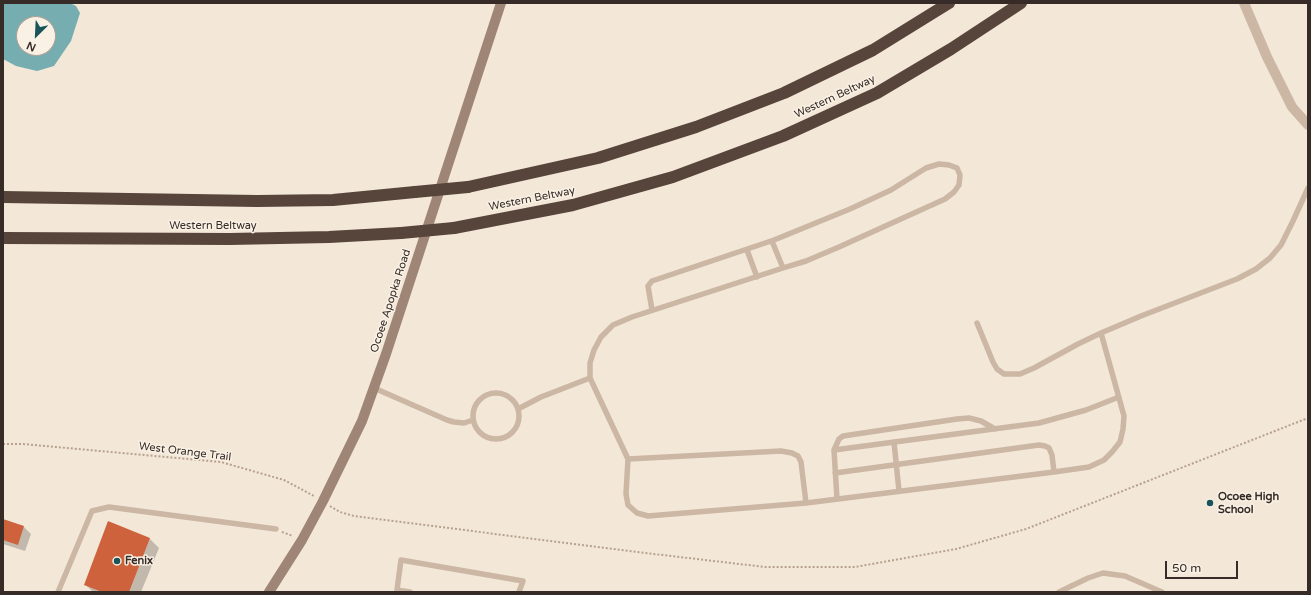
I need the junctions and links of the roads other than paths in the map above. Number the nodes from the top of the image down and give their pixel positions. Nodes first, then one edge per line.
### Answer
1 (501, 3) edge
2 (949, 3) edge
3 (1021, 3) edge
4 (1244, 3) edge
5 (1308, 124) edge
6 (1308, 188) edge
7 (3, 197) edge
8 (3, 238) edge
9 (772, 241) junction
10 (747, 250) junction
11 (783, 268) junction
12 (757, 277) junction
13 (652, 310) junction
14 (977, 323) dead end
15 (1101, 333) junction
16 (590, 378) junction
17 (374, 388) junction
18 (1119, 397) junction
19 (518, 409) junction
20 (473, 420) junction
21 (995, 429) junction
22 (894, 442) junction
23 (834, 450) junction
24 (628, 460) junction
25 (896, 465) junction
26 (1054, 472) junction
27 (835, 473) junction
28 (899, 491) junction
29 (837, 499) junction
30 (806, 503) junction
31 (276, 529) road end
32 (58, 592) edge
33 (269, 592) edge
34 (410, 592) edge
35 (519, 592) edge
36 (1059, 592) edge
37 (1162, 592) edge

1 - 17 main road, Ocoee Apopka Road
2 - 7 highway, bridge
3 - 8 highway, Western Beltway, bridge
4 - 5 street
6 - 15 lane
9 - 10 lane
9 - 11 lane
9 - 11 lane
10 - 12 lane
10 - 13 lane
11 - 12 lane
12 - 13 lane
13 - 16 lane
14 - 15 lane
15 - 18 lane
16 - 19 lane
16 - 24 lane
17 - 20 lane
17 - 33 main road, Ocoee Apopka Road
18 - 21 lane
18 - 26 lane
19 - 20 lane
19 - 20 lane
21 - 22 lane
21 - 23 lane
22 - 23 lane
22 - 25 lane
23 - 27 lane
24 - 30 lane
24 - 30 lane
25 - 26 lane
25 - 27 lane
25 - 28 lane
26 - 28 lane
27 - 29 lane
28 - 29 lane
29 - 30 lane
31 - 32 lane
34 - 35 lane
36 - 37 lane

